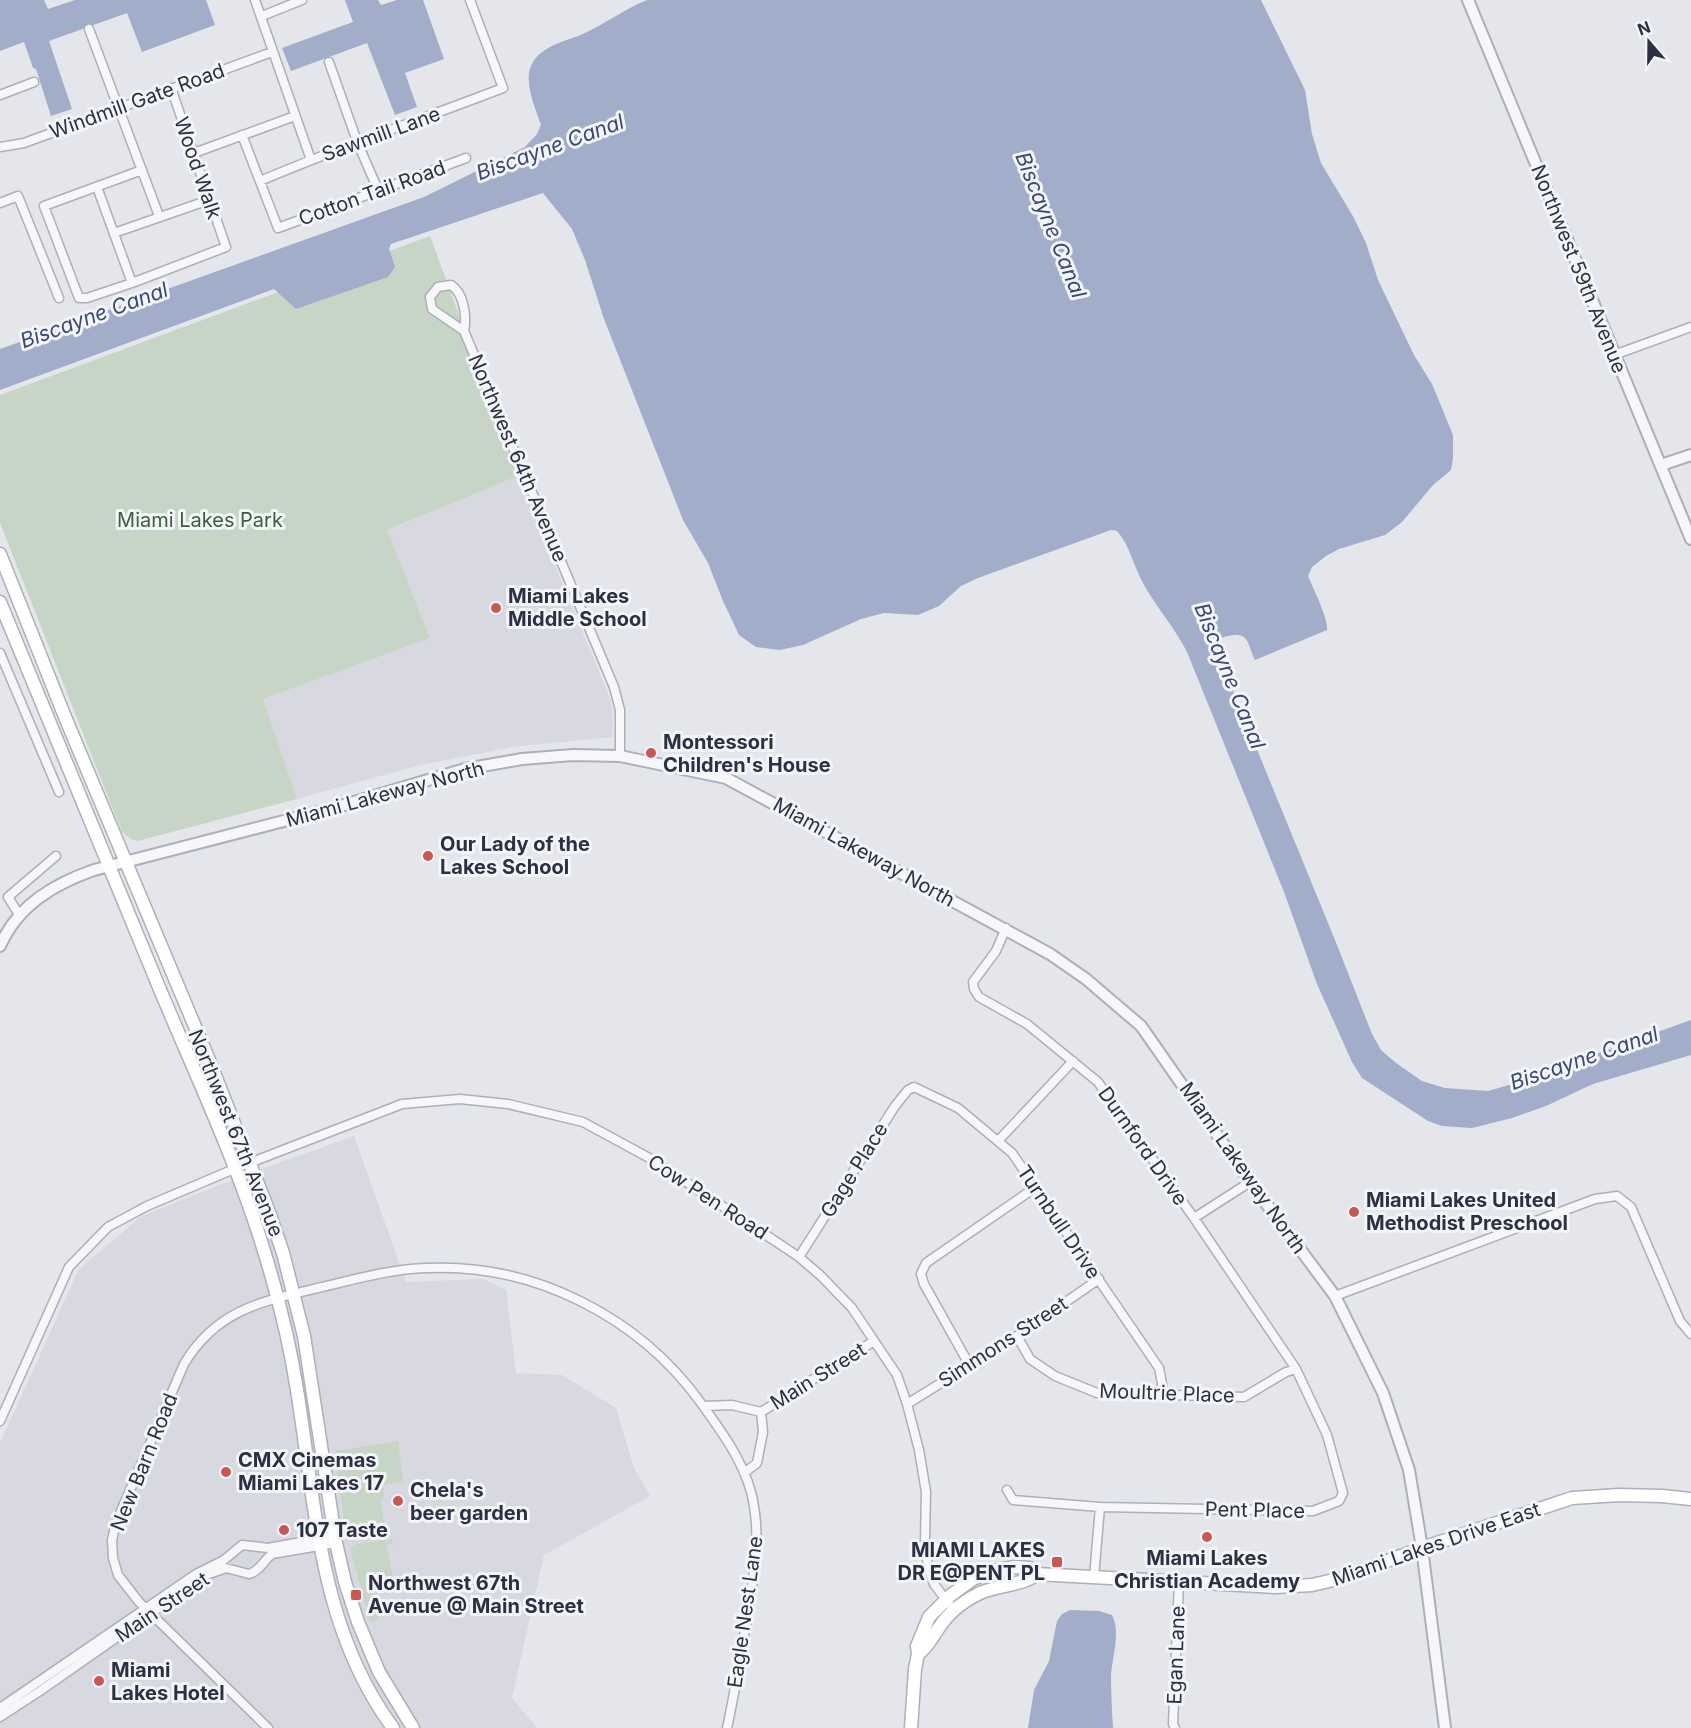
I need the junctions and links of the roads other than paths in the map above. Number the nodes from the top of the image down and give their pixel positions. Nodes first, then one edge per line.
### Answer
1 (255, 0) edge
2 (302, 0) edge
3 (470, 0) edge
4 (1468, 0) edge
5 (261, 16) junction
6 (89, 29) dead end
7 (272, 52) junction
8 (329, 62) dead end
9 (34, 82) dead end
10 (171, 88) junction
11 (0, 95) edge
12 (118, 108) junction
13 (295, 116) junction
14 (242, 135) junction
15 (358, 144) junction
16 (0, 147) edge
17 (194, 153) junction
18 (466, 158) dead end
19 (311, 159) junction
20 (142, 170) junction
21 (260, 181) junction
22 (97, 187) junction
23 (379, 192) junction
24 (209, 200) junction
25 (0, 203) edge
26 (159, 216) junction
27 (114, 233) junction
28 (132, 284) junction
29 (59, 298) dead end
30 (1691, 327) edge
31 (464, 331) junction
32 (1614, 355) junction
33 (1691, 455) edge
34 (1662, 465) junction
35 (1691, 539) edge
36 (0, 554) edge
37 (0, 602) edge
38 (0, 653) edge
39 (52, 684) junction
40 (36, 691) junction
41 (620, 756) junction
42 (59, 792) dead end
43 (56, 856) dead end
44 (126, 862) junction
45 (110, 867) junction
46 (20, 916) junction
47 (1006, 928) junction
48 (0, 946) edge
49 (1073, 1061) junction
50 (914, 1088) joint
51 (998, 1141) junction
52 (250, 1163) junction
53 (234, 1169) junction
54 (1250, 1182) junction
55 (1036, 1187) junction
56 (1194, 1218) junction
57 (799, 1257) junction
58 (1099, 1279) junction
59 (294, 1293) junction
60 (1335, 1296) junction
61 (278, 1297) junction
62 (1691, 1334) edge
63 (1017, 1336) junction
64 (874, 1341) junction
65 (970, 1366) junction
66 (1296, 1369) junction
67 (1164, 1394) junction
68 (907, 1404) junction
69 (704, 1406) junction
70 (761, 1412) junction
71 (0, 1421) edge
72 (744, 1473) junction
73 (1006, 1490) dead end
74 (1691, 1499) edge
75 (1100, 1507) junction
76 (335, 1540) junction
77 (320, 1542) junction
78 (1422, 1548) junction
79 (1094, 1577) junction
80 (1179, 1581) junction
81 (949, 1604) junction
82 (148, 1611) junction
83 (0, 1708) edge
84 (0, 1717) edge
85 (268, 1728) edge
86 (393, 1728) edge
87 (413, 1728) edge
88 (727, 1728) edge
89 (911, 1728) edge
90 (1176, 1728) edge
91 (1445, 1728) edge

1 - 5 street
2 - 5 street
3 - 15 street, Sawmill Lane
4 - 32 street, Northwest 59th Avenue
5 - 7 street
6 - 12 street
7 - 10 street, Windmill Gate Road
7 - 13 street
8 - 15 street
9 - 11 street
10 - 12 street, Windmill Gate Road
10 - 17 street, Wood Walk
12 - 16 street, Windmill Gate Road
12 - 20 street
13 - 14 street
13 - 19 street
14 - 17 street
14 - 21 street
15 - 19 street, Sawmill Lane
15 - 23 street
17 - 24 street, Wood Walk
18 - 23 street, Cotton Tail Road
19 - 21 street, Sawmill Lane
20 - 22 street
20 - 26 street
21 - 23 street, Cotton Tail Road
22 - 27 street
22 - 28 street
24 - 26 street
24 - 28 street, Wood Walk
25 - 29 street
26 - 27 street
27 - 28 street
30 - 32 street
31 - 31 street, Northwest 64th Avenue
31 - 41 street, Northwest 64th Avenue
32 - 34 street, Northwest 59th Avenue
33 - 34 street
34 - 35 street, Northwest 59th Avenue
36 - 39 main road, Northwest 67th Avenue
37 - 40 main road, Northwest 67th Avenue
38 - 42 street
39 - 40 main road
39 - 44 main road, Northwest 67th Avenue
40 - 45 main road, Northwest 67th Avenue
41 - 44 street, Miami Lakeway North
41 - 47 street, Miami Lakeway North
43 - 46 street
44 - 45 street, Miami Lakeway North
44 - 52 main road, Northwest 67th Avenue
45 - 46 street, Miami Lakeway North
45 - 53 main road, Northwest 67th Avenue
46 - 48 street, Miami Lakeway North
47 - 49 street, Durnford Drive
47 - 54 street, Miami Lakeway North
49 - 51 street
49 - 56 street, Durnford Drive
50 - 51 street, Turnbull Drive
50 - 57 street, Gage Place
51 - 55 street, Turnbull Drive
52 - 53 street, Cow Pen Road
52 - 57 street, Cow Pen Road
52 - 59 main road, Northwest 67th Avenue
53 - 61 main road, Northwest 67th Avenue
53 - 71 street, Cow Pen Road
54 - 56 street, Durnford Drive
54 - 60 street, Miami Lakeway North
55 - 58 street, Turnbull Drive
55 - 65 street
56 - 66 street, Durnford Drive
57 - 64 street, Cow Pen Road
58 - 63 street, Simmons Street
58 - 67 street, Turnbull Drive
59 - 61 street, Eagle Nest Lane
59 - 69 street, Eagle Nest Lane
59 - 76 main road, Northwest 67th Avenue
60 - 62 street
60 - 78 street, Miami Lakeway North
61 - 77 main road, Northwest 67th Avenue
61 - 82 street, New Barn Road
63 - 65 street, Simmons Street
63 - 67 street, Moultrie Place
64 - 68 street, Cow Pen Road
64 - 70 street, Main Street
65 - 68 street, Simmons Street
66 - 67 street, Moultrie Place
66 - 75 street, Pent Place
68 - 81 street, Cow Pen Road
69 - 70 street, Main Street
69 - 72 street, Eagle Nest Lane
70 - 72 street, Main Street
72 - 88 street, Eagle Nest Lane
73 - 75 street, Pent Place
74 - 78 main road, Miami Lakes Drive East
75 - 79 street
76 - 77 street, Main Street
76 - 87 main road, Northwest 67th Avenue
77 - 82 street, Main Street
77 - 82 street, Main Street
77 - 86 main road, Northwest 67th Avenue
78 - 80 main road, Miami Lakes Drive East
78 - 91 street, Miami Lakeway North
79 - 80 main road, Miami Lakes Drive East
79 - 81 main road, Miami Lakes Drive East
80 - 90 street, Egan Lane
81 - 89 main road, Miami Lakes Drive East
82 - 83 street, Main Street
82 - 84 street, Main Street
82 - 85 street, New Barn Road

